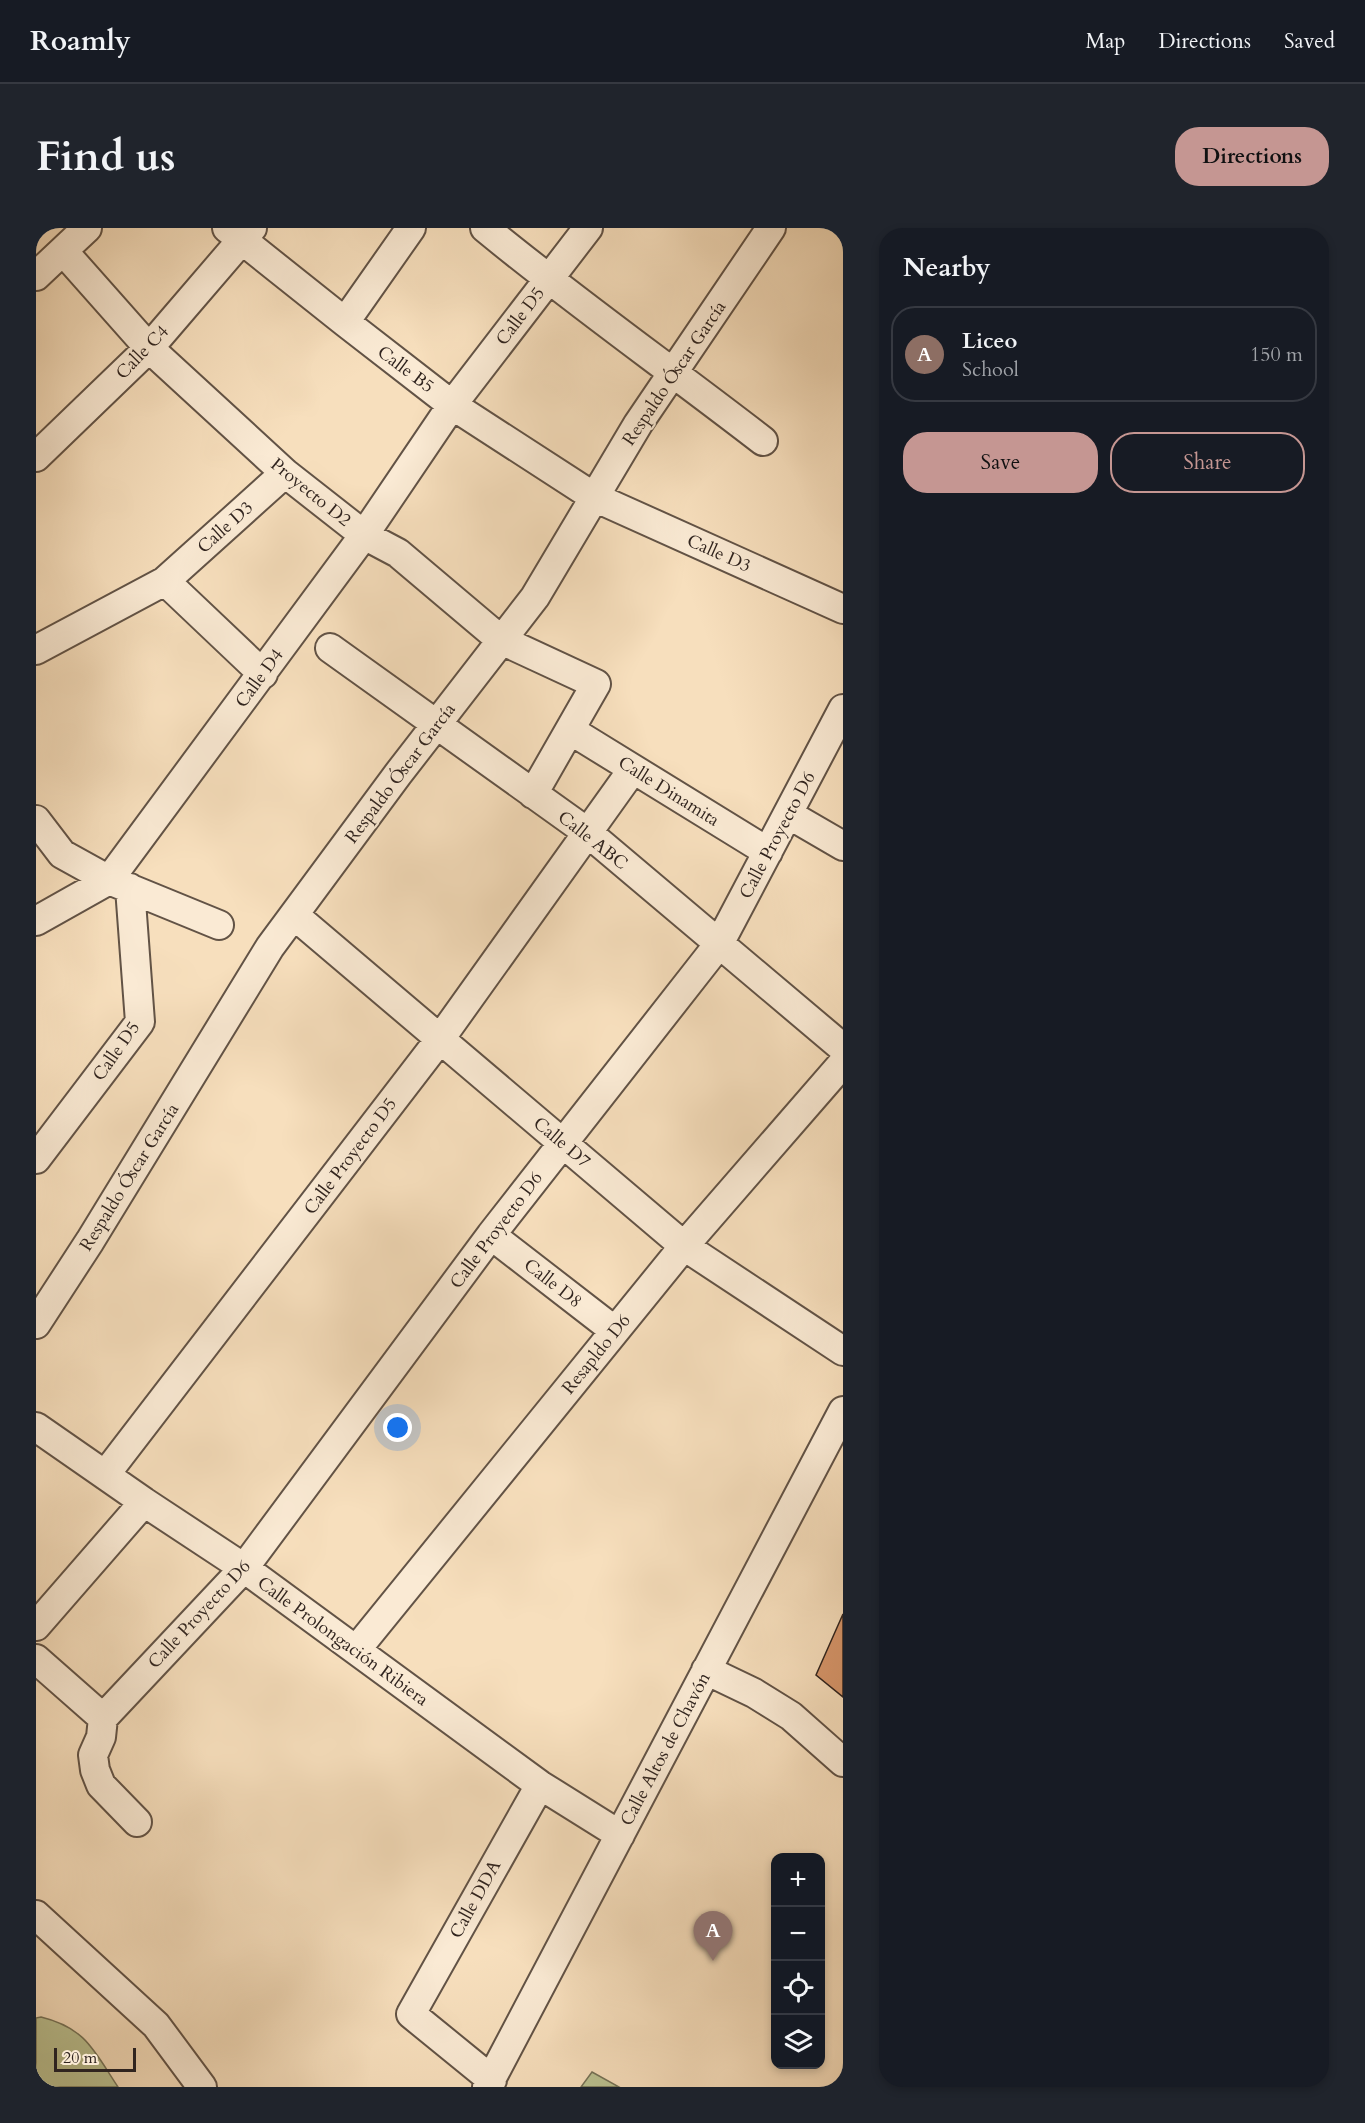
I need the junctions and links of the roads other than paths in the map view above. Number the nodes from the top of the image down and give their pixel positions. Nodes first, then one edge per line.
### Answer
1 (87, 228) edge
2 (411, 228) edge
3 (485, 228) edge
4 (588, 228) edge
5 (771, 228) edge
6 (240, 232) edge
7 (63, 251) junction
8 (36, 276) edge
9 (548, 279) junction
10 (345, 322) junction
11 (149, 348) junction
12 (674, 372) junction
13 (452, 405) junction
14 (762, 441) dead end
15 (36, 457) edge
16 (285, 473) junction
17 (594, 497) junction
18 (364, 535) junction
19 (165, 581) junction
20 (843, 609) edge
21 (501, 640) junction
22 (330, 648) dead end
23 (36, 650) edge
24 (262, 674) junction
25 (843, 710) edge
26 (436, 724) junction
27 (570, 730) junction
28 (633, 769) junction
29 (533, 794) junction
30 (788, 814) junction
31 (36, 819) edge
32 (586, 832) junction
33 (843, 846) edge
34 (768, 852) junction
35 (120, 884) junction
36 (294, 915) junction
37 (36, 921) edge
38 (219, 925) dead end
39 (719, 944) junction
40 (440, 1039) junction
41 (843, 1048) edge
42 (843, 1063) edge
43 (563, 1143) junction
44 (36, 1159) edge
45 (491, 1235) junction
46 (684, 1246) junction
47 (36, 1324) edge
48 (615, 1331) junction
49 (843, 1351) edge
50 (843, 1411) edge
51 (36, 1427) edge
52 (105, 1475) junction
53 (144, 1502) junction
54 (244, 1568) junction
55 (36, 1626) edge
56 (356, 1650) junction
57 (36, 1659) edge
58 (706, 1670) junction
59 (103, 1718) junction
60 (843, 1762) edge
61 (540, 1785) junction
62 (137, 1822) dead end
63 (620, 1835) junction
64 (36, 1915) edge
65 (490, 2083) edge
66 (201, 2087) edge

1 - 7 street
2 - 10 street
3 - 9 street
4 - 9 street, Calle D5
5 - 12 street, Respaldo Óscar García
6 - 10 street, Calle B5
6 - 11 street, Calle C4
7 - 8 street
7 - 11 street, Proyecto D2
9 - 12 street
9 - 13 street, Calle D5
10 - 13 street, Calle B5
11 - 15 street, Calle C4
11 - 16 street, Proyecto D2
12 - 14 street
12 - 17 street, Respaldo Óscar García
13 - 17 street, Calle B5
13 - 18 street, Calle D4
16 - 18 street, Proyecto D2
16 - 19 street, Calle D3
17 - 20 street, Calle D3
17 - 21 street, Respaldo Óscar García
18 - 21 street, Proyecto D2
18 - 24 street, Calle D4
19 - 23 street, Calle D3
19 - 24 street
21 - 26 street, Respaldo Óscar García
21 - 27 street, Proyecto D2
22 - 26 street, Calle ABC
24 - 35 street, Calle D4
25 - 30 street, Calle Proyecto D6
26 - 29 street, Calle ABC
26 - 36 street, Respaldo Óscar García
27 - 28 street, Calle Dinamita
27 - 29 street
28 - 32 street, Calle Proyecto D5
28 - 34 street, Calle Dinamita
29 - 32 street, Calle ABC
30 - 33 street
30 - 34 street, Calle Proyecto D6
31 - 35 street
32 - 39 street, Calle ABC
32 - 40 street, Calle Proyecto D5
34 - 39 street, Calle Proyecto D6
35 - 37 street, Calle D4
35 - 38 street
35 - 44 street, Calle D5
36 - 40 street, Calle D7
36 - 47 street, Respaldo Óscar García
39 - 41 street, Calle ABC
39 - 43 street, Calle Proyecto D6
40 - 43 street, Calle D7
40 - 52 street, Calle Proyecto D5
42 - 46 street, Resapldo D6
43 - 45 street, Calle Proyecto D6
43 - 46 street, Calle D7
45 - 48 street, Calle D8
45 - 54 street, Calle Proyecto D6
46 - 48 street, Resapldo D6
46 - 49 street, Calle D7
48 - 56 street, Resapldo D6
50 - 58 street, Calle Altos de Chavón
51 - 52 street, Calle Prolongación Ribiera
52 - 53 street, Calle Prolongación Ribiera
53 - 54 street, Calle Prolongación Ribiera
53 - 55 street
54 - 56 street, Calle Prolongación Ribiera
54 - 59 street, Calle Proyecto D6
56 - 61 street, Calle Prolongación Ribiera
57 - 59 street
58 - 60 street
58 - 63 street, Calle Altos de Chavón
59 - 62 street
61 - 63 street, Calle Prolongación Ribiera
61 - 65 street, Calle DDA
63 - 65 street, Calle Altos de Chavón
64 - 66 street

